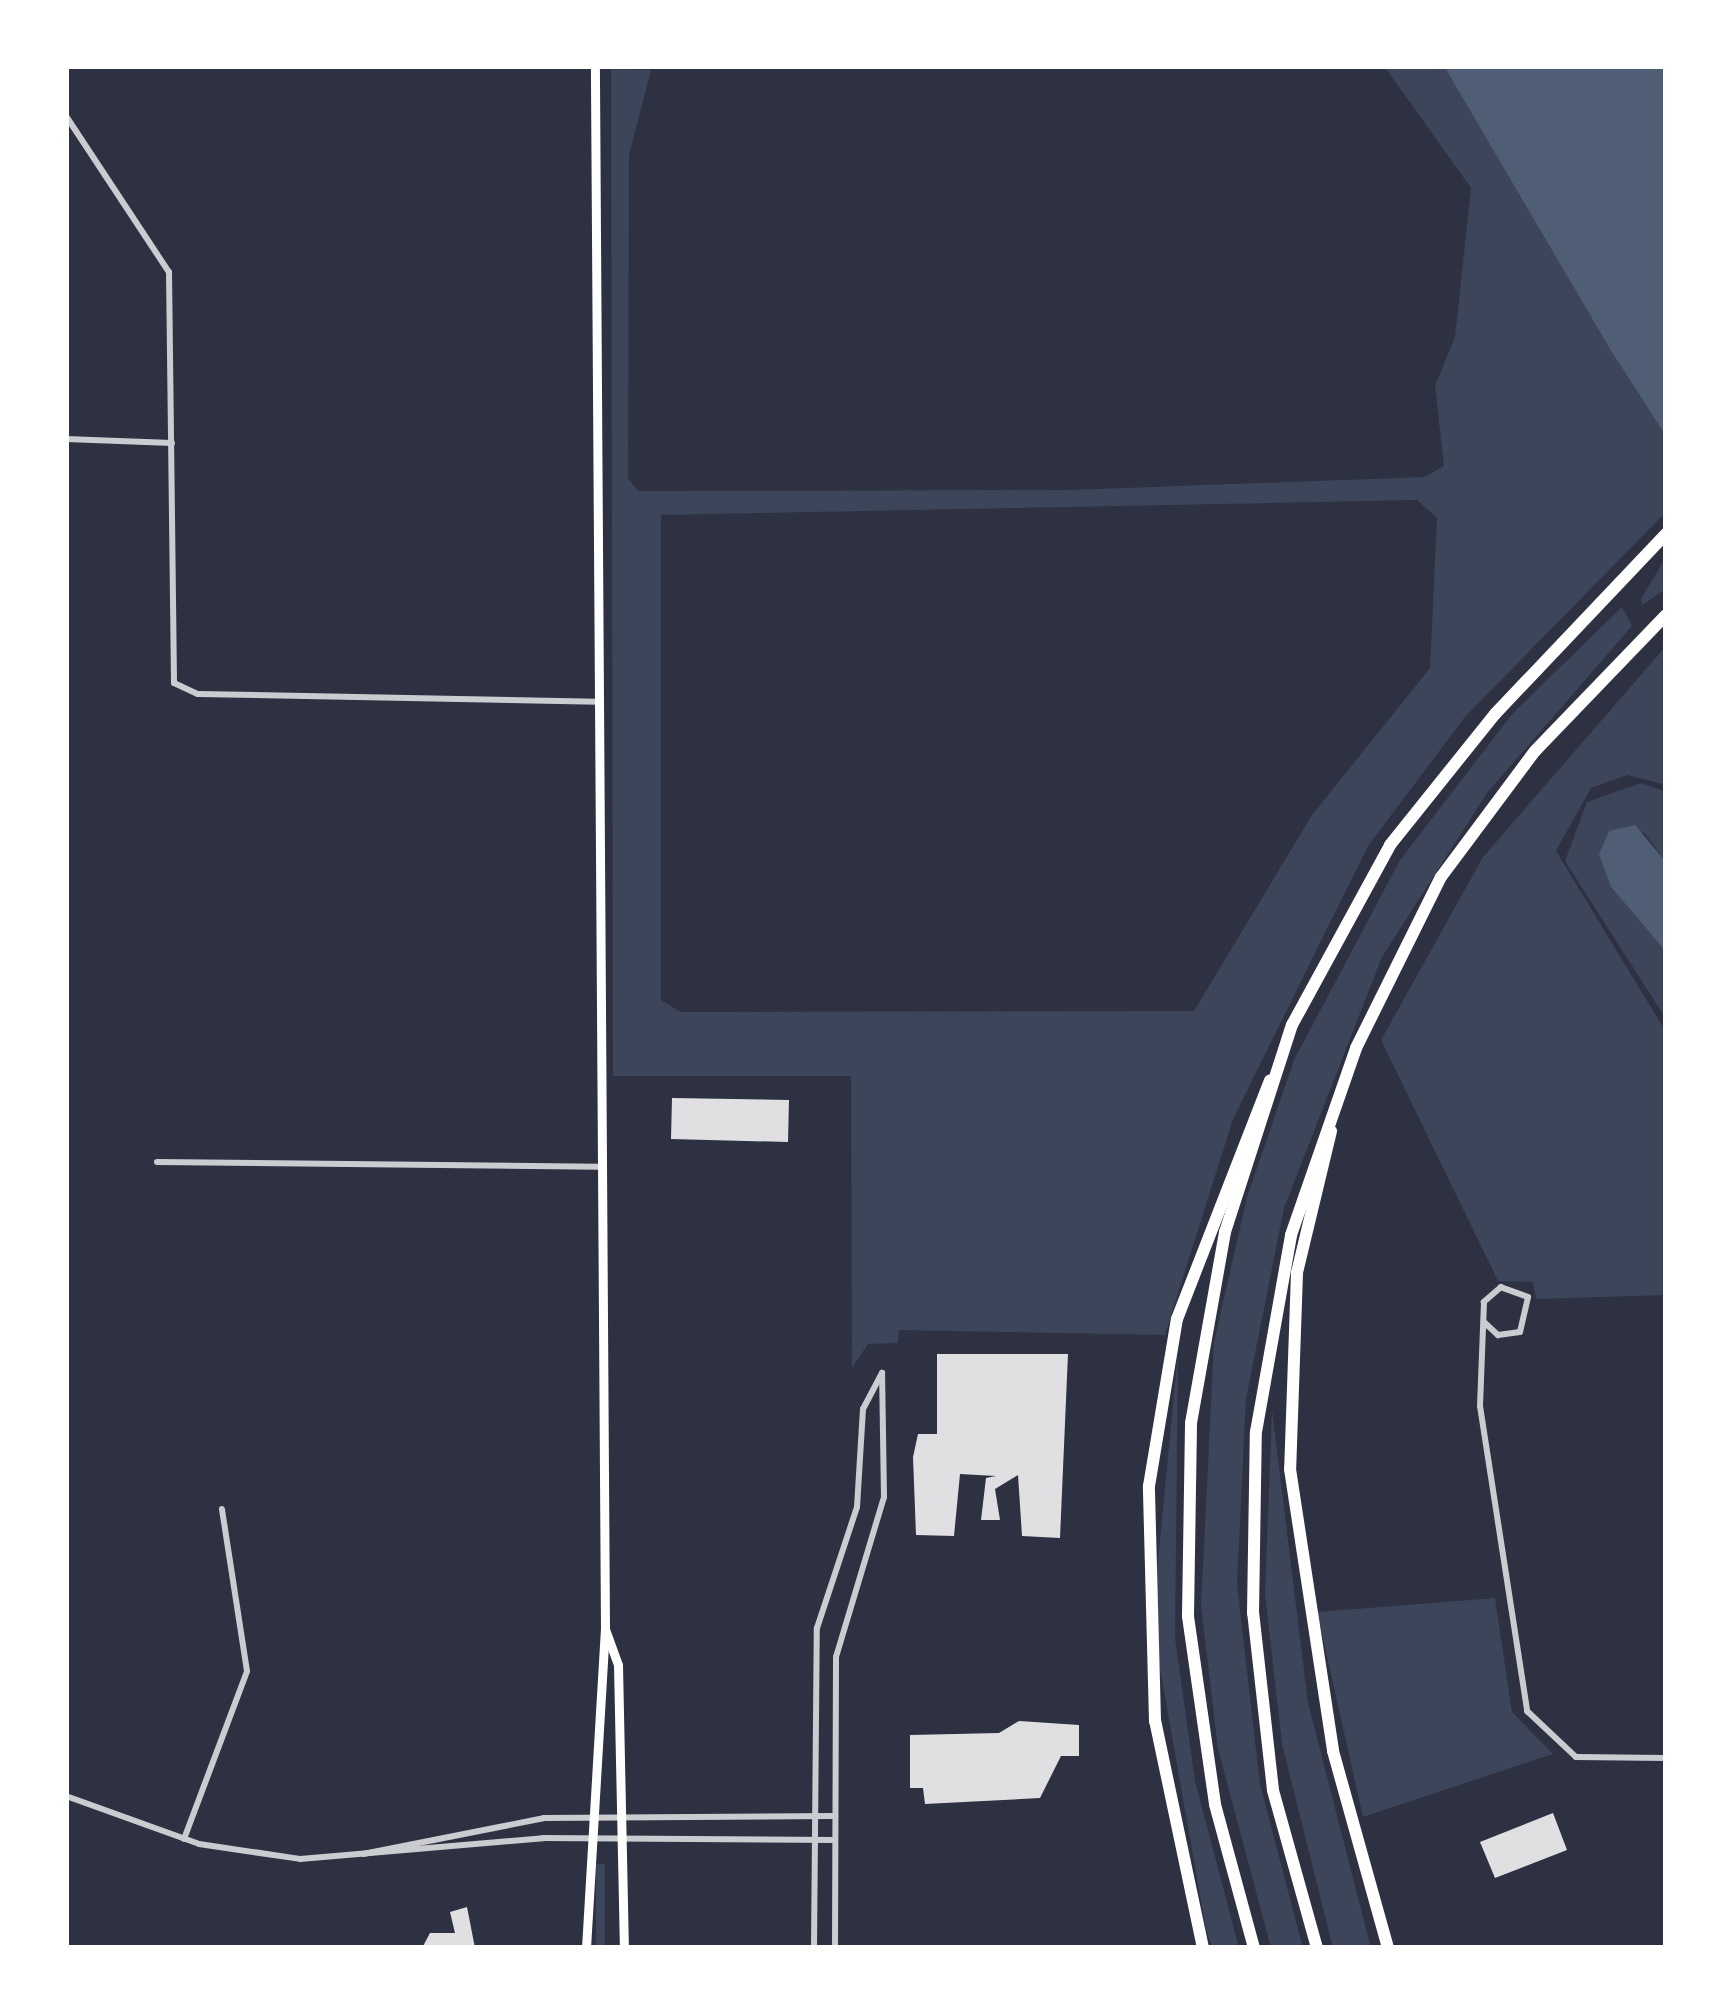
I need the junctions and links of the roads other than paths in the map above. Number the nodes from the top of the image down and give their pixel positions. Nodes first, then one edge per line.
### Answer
1 (595, 66) edge
2 (66, 116) edge
3 (66, 439) edge
4 (172, 442) junction
5 (1666, 534) edge
6 (1666, 615) edge
7 (597, 702) junction
8 (1356, 1048) junction
9 (1281, 1065) junction
10 (158, 1162) dead end
11 (599, 1167) junction
12 (1484, 1323) junction
13 (222, 1509) dead end
14 (604, 1629) junction
15 (1666, 1758) edge
16 (66, 1796) edge
17 (833, 1816) junction
18 (812, 1817) junction
19 (590, 1818) junction
20 (624, 1818) junction
21 (588, 1839) junction
22 (184, 1840) junction
23 (623, 1840) junction
24 (812, 1840) junction
25 (834, 1840) junction
26 (348, 1858) junction
27 (586, 1948) edge
28 (624, 1948) edge
29 (814, 1948) edge
30 (835, 1948) edge
31 (1203, 1948) edge
32 (1254, 1948) edge
33 (1317, 1948) edge
34 (1390, 1948) edge

1 - 7 main road
2 - 4 street
3 - 4 street
4 - 7 street
5 - 9 highway
6 - 8 highway
7 - 11 main road
8 - 33 highway
8 - 34 highway
9 - 31 highway
9 - 32 highway
10 - 11 street
11 - 14 main road
12 - 12 street
12 - 15 street
13 - 22 street
14 - 19 main road
14 - 20 main road
16 - 22 street
17 - 18 street
17 - 18 street
17 - 25 street
18 - 20 street
18 - 24 street
19 - 20 street
19 - 21 main road
19 - 26 street
20 - 23 main road
21 - 23 street
21 - 26 street
21 - 27 main road
22 - 26 street
23 - 24 street
23 - 28 main road
24 - 25 street
24 - 29 street
25 - 30 street

